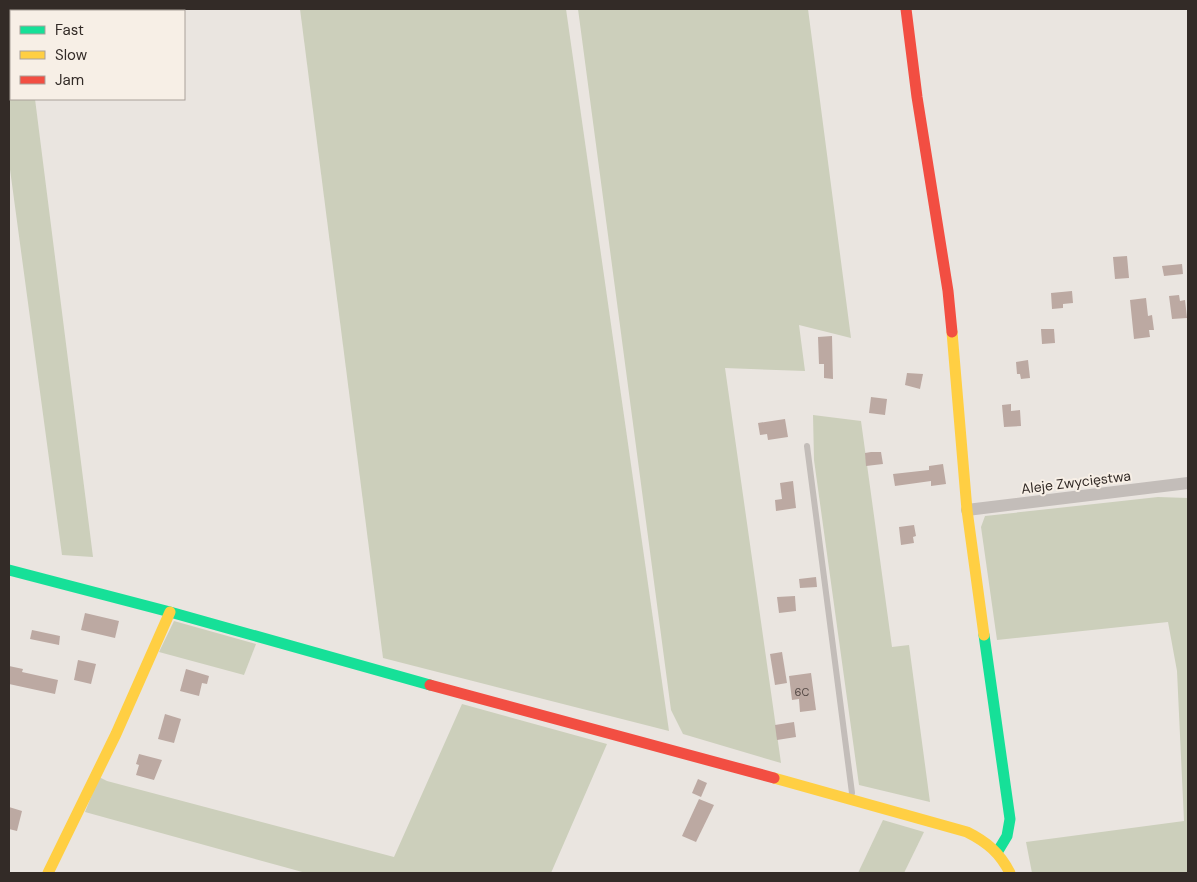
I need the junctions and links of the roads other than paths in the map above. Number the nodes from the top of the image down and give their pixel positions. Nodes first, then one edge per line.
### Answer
1 (906, 9) edge
2 (807, 446) dead end
3 (1188, 483) edge
4 (967, 510) junction
5 (9, 570) edge
6 (170, 612) junction
7 (850, 799) junction
8 (998, 851) junction
9 (48, 873) edge
10 (1010, 873) edge

1 - 4 street
2 - 7 lane
3 - 4 street, Aleje Zwycięstwa
4 - 8 street
5 - 6 street
6 - 7 street
6 - 9 street
7 - 8 street
8 - 10 street

